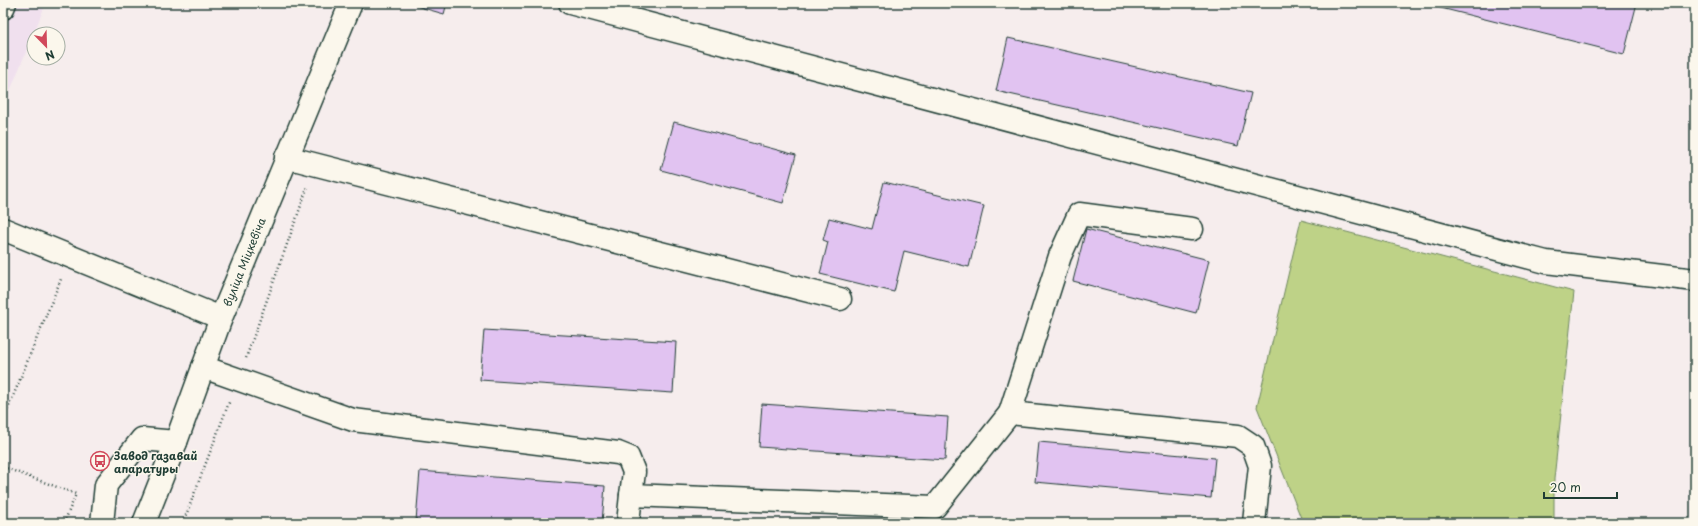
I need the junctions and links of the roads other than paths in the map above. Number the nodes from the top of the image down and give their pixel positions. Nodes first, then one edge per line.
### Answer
1 (5, 3) edge
2 (351, 3) edge
3 (570, 3) edge
4 (3, 8) edge
5 (619, 9) edge
6 (286, 157) junction
7 (3, 229) edge
8 (1192, 229) dead end
9 (1695, 280) edge
10 (840, 299) dead end
11 (221, 318) junction
12 (203, 367) junction
13 (1010, 413) junction
14 (176, 442) junction
15 (631, 495) junction
16 (908, 514) edge
17 (102, 523) edge
18 (144, 523) edge
19 (628, 523) edge
20 (1254, 523) edge

1 - 4 street
2 - 6 street, вуліца Міцкевіча
3 - 5 street
5 - 9 street
6 - 10 street
6 - 11 street, вуліца Міцкевіча
7 - 11 street
8 - 13 street
11 - 12 street, вуліца Міцкевіча
12 - 14 street, вуліца Міцкевіча
12 - 15 street
13 - 16 street
13 - 20 street
14 - 17 street
14 - 18 street, вуліца Міцкевіча
15 - 16 street
15 - 19 street

